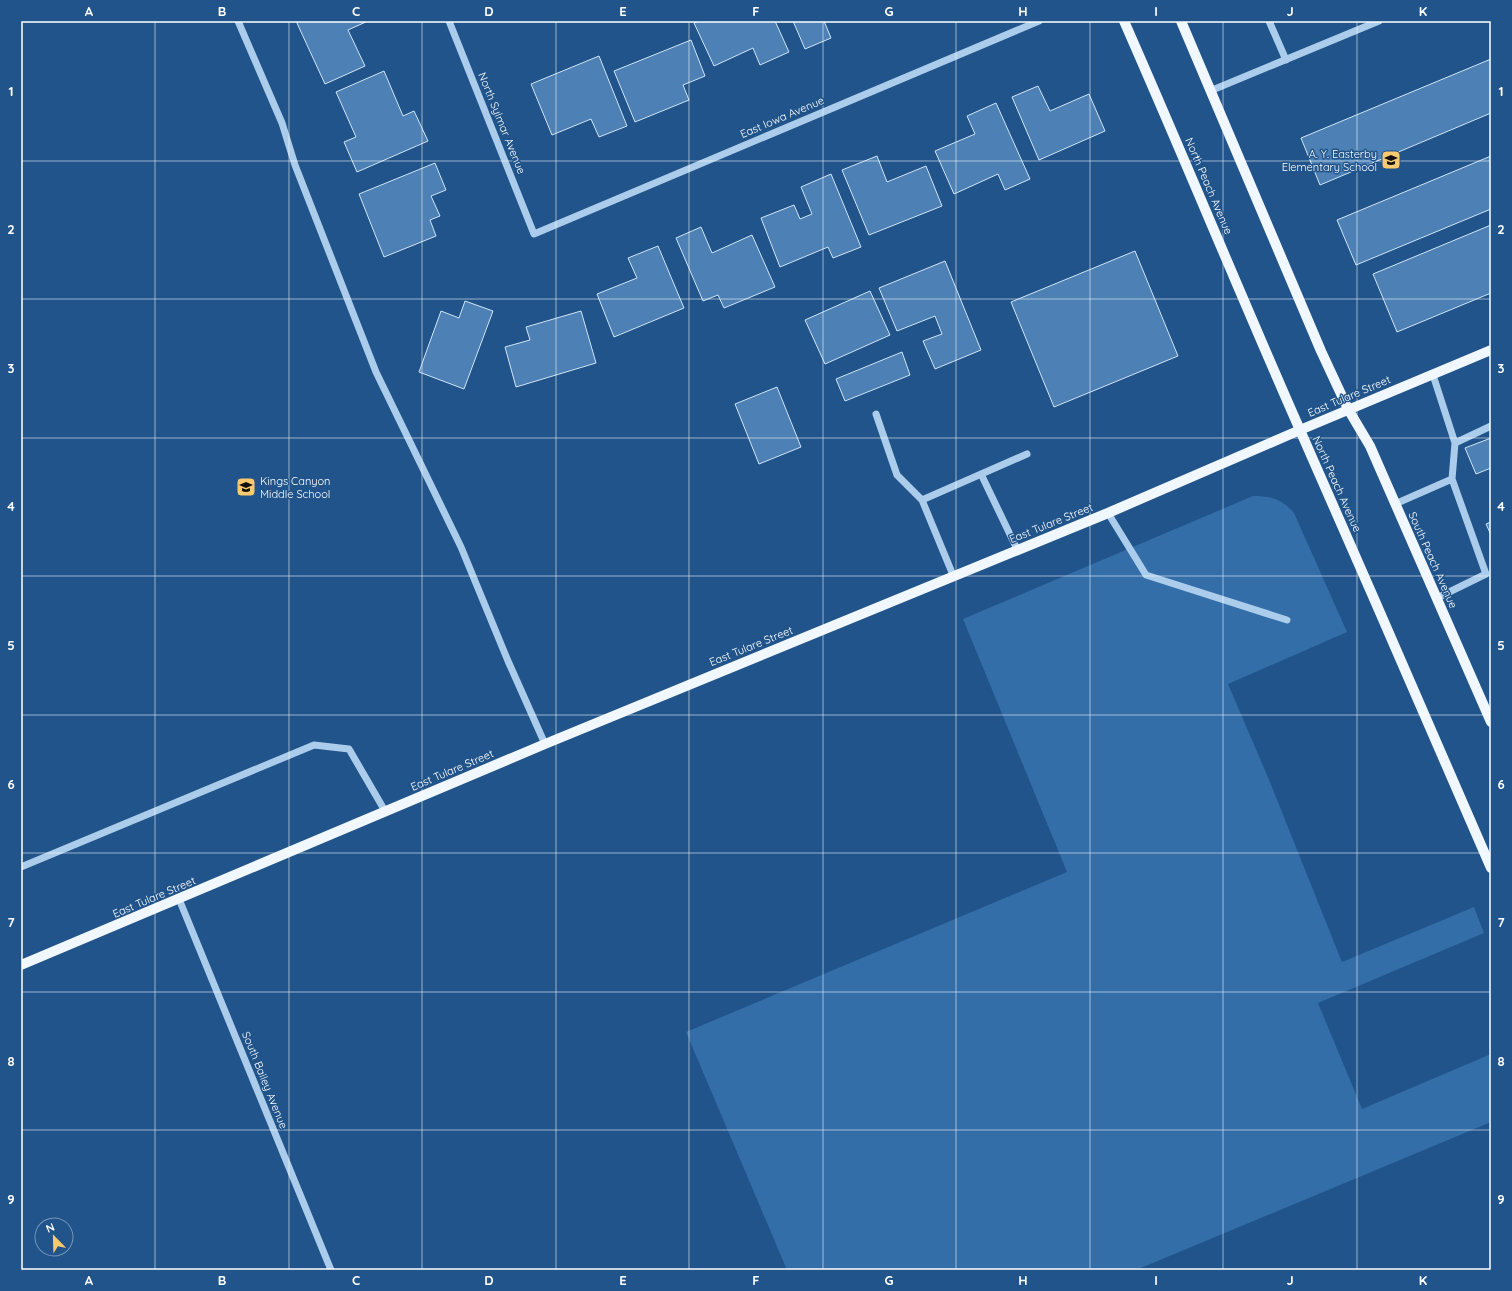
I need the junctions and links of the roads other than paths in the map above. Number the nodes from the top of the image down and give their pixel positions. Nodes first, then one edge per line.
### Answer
1 (238, 21) edge
2 (449, 21) edge
3 (1039, 21) edge
4 (1124, 21) edge
5 (1181, 21) edge
6 (1269, 21) edge
7 (1379, 21) edge
8 (1286, 60) junction
9 (1210, 91) junction
10 (534, 234) joint
11 (1491, 350) edge
12 (1433, 375) junction
13 (1348, 409) junction
14 (876, 414) dead end
15 (1491, 426) edge
16 (1300, 430) junction
17 (1455, 443) junction
18 (1027, 454) dead end
19 (982, 474) junction
20 (1452, 479) junction
21 (922, 500) junction
22 (1395, 504) junction
23 (1108, 513) junction
24 (1017, 549) junction
25 (953, 575) junction
26 (1437, 598) junction
27 (1287, 620) dead end
28 (1491, 722) edge
29 (545, 744) junction
30 (385, 811) junction
31 (21, 867) edge
32 (1491, 868) edge
33 (179, 899) junction
34 (21, 965) edge
35 (331, 1270) edge

1 - 29 street
2 - 10 street, North Sylmar Avenue
3 - 10 street, East Iowa Avenue
4 - 16 main road, North Peach Avenue
5 - 9 main road
6 - 8 street
7 - 8 street
8 - 9 street
9 - 13 main road
11 - 12 main road, East Tulare Street
12 - 13 main road, East Tulare Street
12 - 17 street
13 - 16 main road, East Tulare Street
13 - 22 main road, South Peach Avenue
14 - 21 street
15 - 17 street
16 - 23 main road, East Tulare Street
16 - 32 main road, North Peach Avenue
17 - 20 street
18 - 19 street
19 - 21 street
19 - 24 street
20 - 22 street
20 - 26 street
21 - 25 street
22 - 26 main road, South Peach Avenue
23 - 24 main road, East Tulare Street
23 - 27 street
24 - 25 main road, East Tulare Street
25 - 29 main road, East Tulare Street
26 - 28 main road, South Peach Avenue
29 - 30 main road, East Tulare Street
30 - 31 street
30 - 33 main road, East Tulare Street
33 - 34 main road, East Tulare Street
33 - 35 street, South Bailey Avenue

